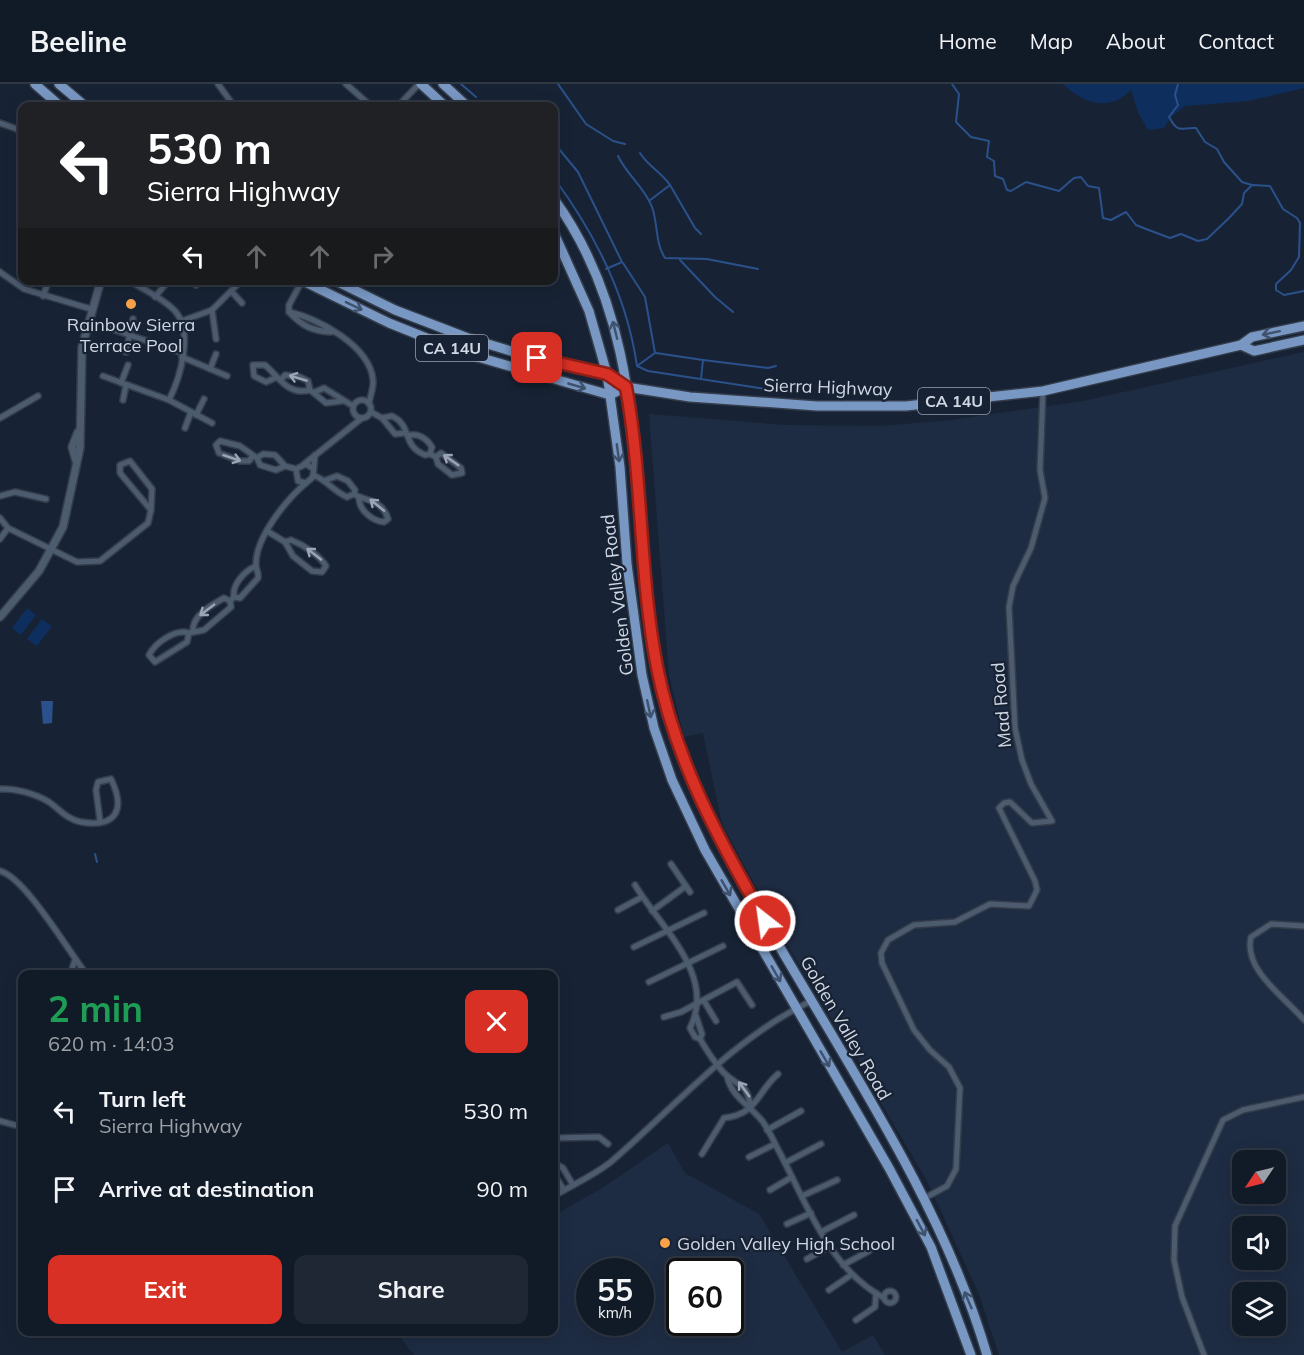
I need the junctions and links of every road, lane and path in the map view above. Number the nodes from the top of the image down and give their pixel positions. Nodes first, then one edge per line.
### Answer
1 (34, 84) edge
2 (59, 84) edge
3 (218, 84) edge
4 (346, 84) edge
5 (420, 84) edge
6 (442, 84) edge
7 (55, 102) edge
8 (80, 102) edge
9 (231, 102) edge
10 (366, 102) edge
11 (402, 102) edge
12 (440, 102) edge
13 (462, 102) edge
14 (0, 123) edge
15 (18, 132) edge
16 (558, 206) edge
17 (558, 242) edge
18 (0, 272) edge
19 (18, 284) edge
20 (20, 285) edge
21 (46, 285) edge
22 (100, 285) edge
23 (136, 285) edge
24 (165, 285) edge
25 (238, 285) edge
26 (300, 285) edge
27 (310, 285) edge
28 (344, 285) edge
29 (232, 292) junction
30 (43, 296) junction
31 (155, 297) junction
32 (242, 303) dead end
33 (91, 309) junction
34 (212, 310) junction
35 (289, 312) junction
36 (133, 319) dead end
37 (182, 321) junction
38 (1304, 326) edge
39 (109, 328) dead end
40 (331, 332) junction
41 (131, 335) junction
42 (216, 339) dead end
43 (1304, 340) edge
44 (1240, 345) junction
45 (126, 352) dead end
46 (216, 354) dead end
47 (182, 355) junction
48 (128, 365) dead end
49 (210, 369) junction
50 (607, 374) junction
51 (103, 376) dead end
52 (227, 376) dead end
53 (123, 384) junction
54 (626, 387) junction
55 (313, 391) junction
56 (1042, 391) junction
57 (370, 392) junction
58 (610, 395) junction
59 (38, 396) dead end
60 (204, 399) dead end
61 (123, 400) dead end
62 (169, 400) junction
63 (362, 400) junction
64 (342, 401) junction
65 (369, 404) junction
66 (353, 409) junction
67 (370, 412) junction
68 (194, 413) junction
69 (0, 418) edge
70 (362, 418) junction
71 (382, 418) junction
72 (212, 423) dead end
73 (185, 428) dead end
74 (347, 429) junction
75 (407, 434) junction
76 (315, 455) junction
77 (433, 455) junction
78 (255, 457) junction
79 (303, 465) junction
80 (285, 466) junction
81 (312, 468) junction
82 (296, 470) junction
83 (314, 475) junction
84 (326, 480) junction
85 (298, 481) junction
86 (306, 483) junction
87 (297, 491) junction
88 (0, 496) edge
89 (357, 496) junction
90 (45, 499) dead end
91 (151, 510) junction
92 (0, 518) edge
93 (8, 528) junction
94 (267, 531) junction
95 (0, 539) edge
96 (285, 542) junction
97 (50, 550) junction
98 (256, 566) junction
99 (232, 599) junction
100 (0, 617) edge
101 (191, 632) junction
102 (0, 789) edge
103 (100, 821) junction
104 (671, 864) dead end
105 (0, 871) edge
106 (635, 885) dead end
107 (686, 886) junction
108 (690, 892) dead end
109 (642, 897) junction
110 (618, 910) dead end
111 (652, 911) junction
112 (704, 913) dead end
113 (1304, 926) edge
114 (669, 930) junction
115 (723, 946) dead end
116 (634, 947) dead end
117 (75, 960) junction
118 (687, 964) junction
119 (72, 970) edge
120 (83, 970) edge
121 (649, 982) dead end
122 (811, 1001) junction
123 (701, 1002) junction
124 (752, 1005) dead end
125 (795, 1008) junction
126 (696, 1016) junction
127 (664, 1017) dead end
128 (1304, 1020) edge
129 (716, 1021) dead end
130 (700, 1039) junction
131 (716, 1064) junction
132 (778, 1074) dead end
133 (727, 1076) junction
134 (1304, 1097) edge
135 (751, 1109) junction
136 (801, 1110) dead end
137 (0, 1121) edge
138 (18, 1126) edge
139 (767, 1130) junction
140 (558, 1138) edge
141 (608, 1144) dead end
142 (775, 1144) junction
143 (821, 1144) dead end
144 (702, 1155) dead end
145 (749, 1157) dead end
146 (785, 1163) junction
147 (558, 1165) edge
148 (792, 1177) junction
149 (558, 1180) edge
150 (837, 1180) dead end
151 (573, 1185) junction
152 (564, 1190) junction
153 (770, 1190) dead end
154 (558, 1194) edge
155 (802, 1196) junction
156 (923, 1199) junction
157 (810, 1213) junction
158 (854, 1215) dead end
159 (787, 1224) dead end
160 (821, 1232) junction
161 (830, 1246) junction
162 (869, 1251) dead end
163 (807, 1258) dead end
164 (843, 1265) junction
165 (851, 1275) junction
166 (829, 1290) dead end
167 (876, 1293) junction
168 (884, 1298) dead end
169 (856, 1320) dead end
170 (971, 1355) edge
171 (987, 1355) edge
172 (1204, 1355) edge

1 - 7 main road
2 - 8 main road
3 - 9 street
4 - 10 street
5 - 11 street
5 - 12 main road
6 - 13 main road
14 - 15 street
54 -> 16 main road, Golden Valley Road
17 - 50 main road, Golden Valley Road
18 - 19 street
20 - 30 street
21 - 30 street
22 - 33 street
23 - 31 street
24 - 31 street
25 - 29 street
26 - 35 street
27 -> 58 main road, CA 14U
28 - 50 main road, Sierra Highway / CA 14U
29 - 32 street
29 - 34 street
30 - 33 street
31 - 37 street
33 - 97 street
34 - 37 street
34 - 42 street
35 - 40 street
35 - 40 street
36 - 41 street
37 - 47 street
38 -> 44 main road, Sierra Highway / CA 14U
39 - 41 street
40 - 57 street
41 - 45 street
41 - 47 street
43 - 44 main road, Sierra Highway / CA 14U
44 - 56 main road, Sierra Highway / CA 14U
46 - 49 street
47 - 49 street
47 - 62 street
48 - 53 street
49 - 52 street
50 - 54 main road, Sierra Highway / CA 14U
50 - 58 main road, Golden Valley Road
51 - 53 street
53 - 61 street
53 - 62 street
54 - 56 main road, Sierra Highway / CA 14U
54 - 58 main road
54 - 122 main road, Golden Valley Road
55 -> 55 street
55 - 64 street
55 - 64 street
56 - 156 street, Mad Road
57 - 63 street
57 - 65 street
58 -> 125 main road, Golden Valley Road
59 - 69 street
60 - 68 street
62 - 68 street
63 - 65 street
63 - 66 street
64 - 66 street
65 - 67 street
66 - 70 street
66 - 74 street
67 - 70 street
67 - 71 street
68 - 72 street
68 - 73 street
70 - 74 street
71 - 75 street
71 - 75 street
74 - 76 street
75 - 77 street
75 - 77 street
76 - 79 street
76 - 81 street
77 -> 77 street
78 -> 78 street
78 - 80 street
78 - 80 street
79 - 81 street
79 - 82 street
80 - 82 street
81 - 83 street
82 - 85 street
83 - 84 street
83 - 86 street
84 - 89 street
84 - 89 street
85 - 86 street
85 - 87 street
86 - 87 street
87 - 94 street
88 - 90 street
89 -> 89 street
91 - 91 street
91 - 97 street
92 - 93 street
93 - 95 street
93 - 97 street
94 - 96 street
94 - 98 street
96 -> 96 street
97 - 100 street
98 - 99 street
98 - 99 street
99 - 101 street
99 -> 101 street
101 - 101 street
102 - 103 street
103 - 103 street
104 - 107 street
105 - 117 street
106 - 109 street
107 - 108 street
107 - 111 street
109 - 110 street
109 - 111 street
111 - 114 street
112 - 114 street
113 - 128 street
114 - 116 street
114 - 118 street
115 - 118 street
117 - 119 street
117 - 120 street
118 - 121 street
118 - 123 street
122 - 125 street
122 - 156 main road, Golden Valley Road
123 - 124 street
123 - 126 street
123 - 127 street
123 - 129 street
125 - 131 street
125 -> 170 main road, Golden Valley Road
126 - 130 street
126 - 130 street
130 - 131 street
131 - 133 street
131 - 151 street
132 - 135 street
133 - 135 street
135 -> 133 street
134 - 172 street
135 - 139 street
135 - 144 street
136 - 139 street
137 - 138 street
139 - 142 street
140 - 141 street
142 - 145 street
142 - 146 street
143 - 146 street
146 - 148 street
147 - 151 street
148 - 153 street
148 - 155 street
149 - 152 street
150 - 155 street
151 - 152 street
152 - 154 street
155 - 157 street
171 -> 156 main road, Golden Valley Road
157 - 159 street
157 - 160 street
158 - 160 street
160 - 161 street
161 - 163 street
161 - 164 street
162 - 164 street
164 - 165 street
165 - 166 street
165 - 167 street
167 - 168 street
167 - 169 street

